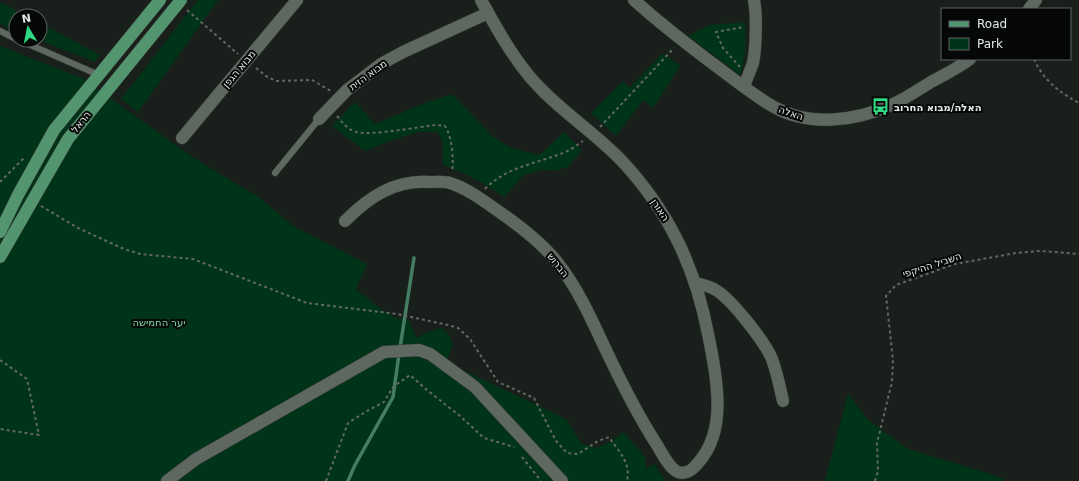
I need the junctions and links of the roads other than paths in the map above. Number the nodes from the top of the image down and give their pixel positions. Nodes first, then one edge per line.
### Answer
1 (160, 0) edge
2 (181, 0) edge
3 (297, 0) edge
4 (481, 0) edge
5 (634, 0) edge
6 (754, 0) edge
7 (1036, 0) edge
8 (1030, 8) edge
9 (488, 13) junction
10 (37, 48) edge
11 (968, 60) edge
12 (99, 75) junction
13 (746, 81) junction
14 (319, 119) joint
15 (182, 138) dead end
16 (275, 173) dead end
17 (345, 221) dead end
18 (0, 232) edge
19 (0, 257) edge
20 (696, 283) junction
21 (783, 401) dead end
22 (691, 470) joint
23 (167, 481) edge
24 (562, 481) edge

1 - 12 main road, הראל
2 - 19 main road, הראל
3 - 15 street, מבוא הגפן
4 - 9 street, האורן
5 - 13 street, האלה
6 - 13 street
7 - 8 street
9 - 14 street, מבוא הזית
9 - 20 street, האורן
10 - 12 lane
11 - 13 street, האלה
12 - 18 main road, הראל
14 - 16 lane, מבוא הזית
17 - 22 street, הברוש
20 - 21 street
20 - 22 street, האורן
23 - 24 street

